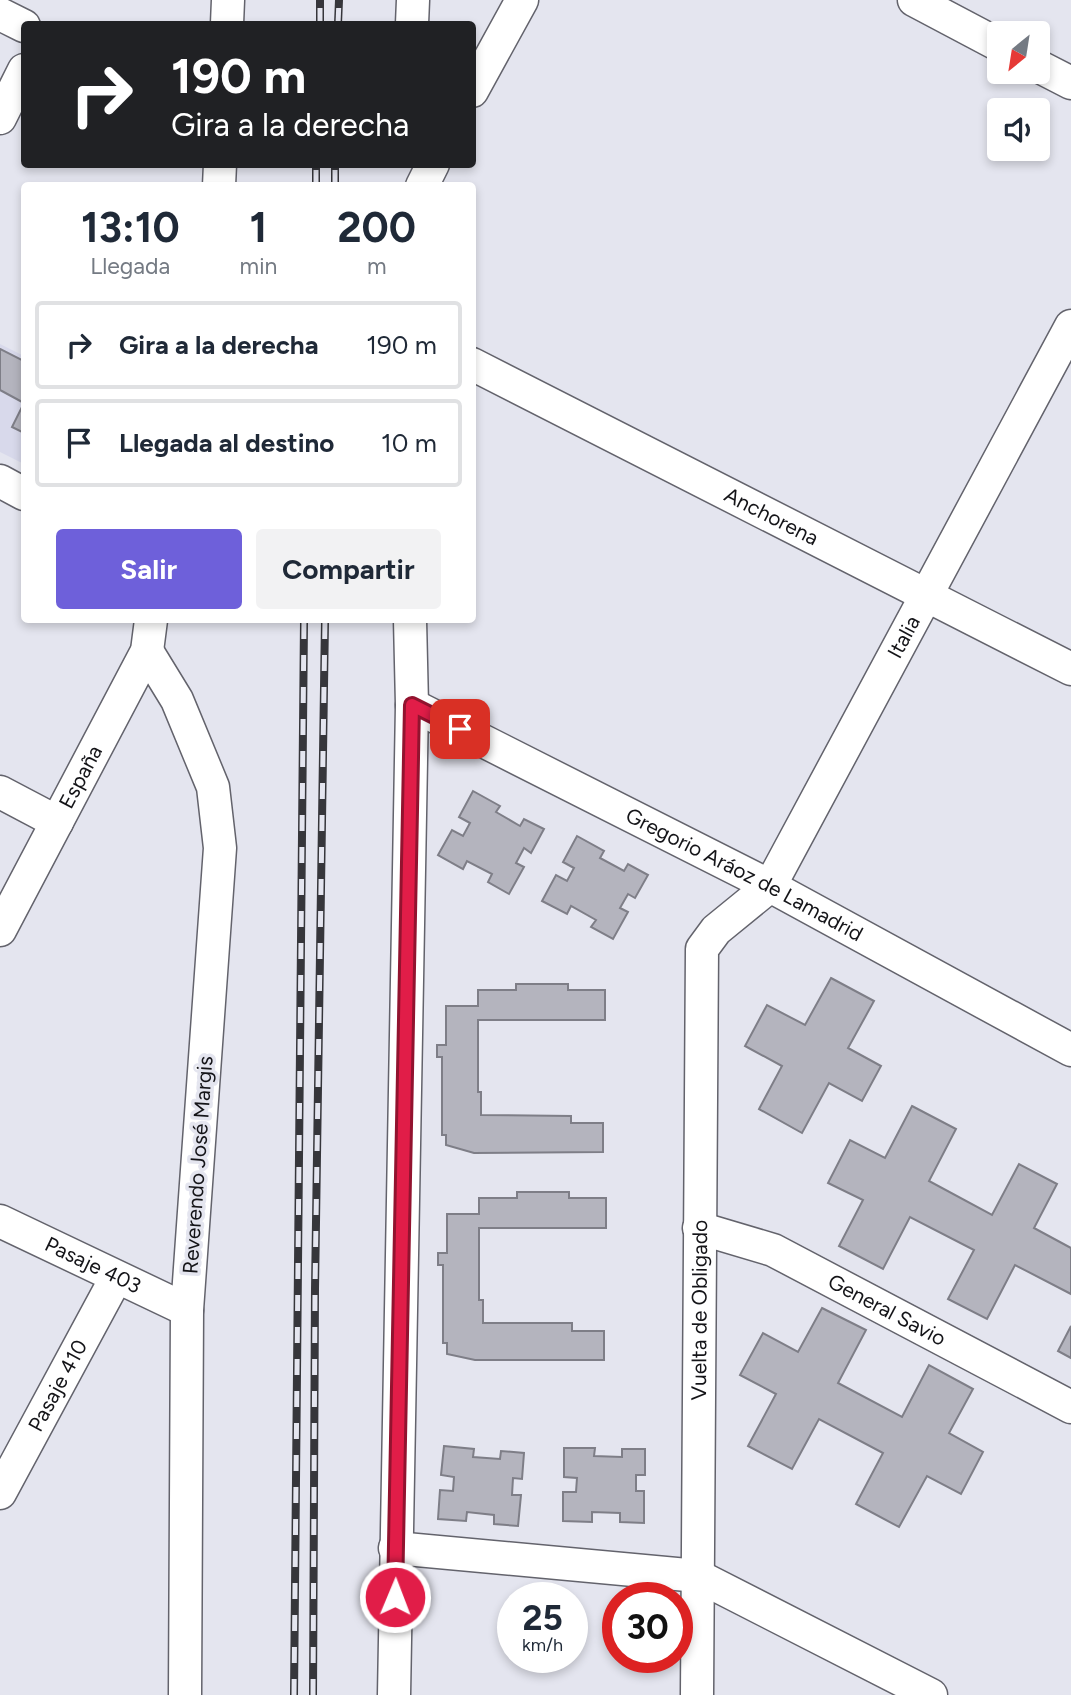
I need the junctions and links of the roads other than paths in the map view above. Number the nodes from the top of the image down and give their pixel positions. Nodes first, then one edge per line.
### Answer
1 (228, 0) edge
2 (413, 0) edge
3 (522, 0) edge
4 (914, 0) edge
5 (0, 14) edge
6 (227, 21) edge
7 (412, 21) edge
8 (21, 24) edge
9 (987, 39) edge
10 (1050, 72) edge
11 (21, 76) edge
12 (1071, 83) edge
13 (476, 84) edge
14 (0, 118) edge
15 (1071, 326) edge
16 (476, 366) edge
17 (0, 481) edge
18 (21, 492) edge
19 (928, 595) junction
20 (151, 623) edge
21 (410, 623) edge
22 (147, 651) junction
23 (1071, 669) edge
24 (412, 705) junction
25 (0, 792) edge
26 (57, 822) junction
27 (770, 886) junction
28 (0, 930) edge
29 (716, 930) joint
30 (1071, 1050) edge
31 (0, 1221) edge
32 (699, 1228) junction
33 (116, 1278) junction
34 (187, 1310) junction
35 (1071, 1407) edge
36 (0, 1493) edge
37 (395, 1548) junction
38 (698, 1577) junction
39 (185, 1695) edge
40 (394, 1695) edge
41 (697, 1695) edge
42 (931, 1695) edge

1 - 6 street
2 - 7 street
3 - 13 street
4 - 9 street
5 - 8 street
10 - 12 street
11 - 14 street
15 - 19 street, Italia
16 - 19 street, Anchorena
17 - 18 street
19 - 23 street, Anchorena
19 - 27 street, Italia
20 - 22 street, España
21 - 24 street
22 - 26 street, España
22 - 34 street, Reverendo José Margis
24 - 27 street, Gregorio Aráoz de Lamadrid
24 - 37 street
25 - 26 street
26 - 28 street, España
27 - 29 street, Italia
27 - 30 street, Gregorio Aráoz de Lamadrid
29 - 32 street, Vuelta de Obligado
31 - 33 street, Pasaje 403
32 - 35 street, General Savio
32 - 38 street, Vuelta de Obligado
33 - 34 street, Pasaje 403
33 - 36 street, Pasaje 410
34 - 39 street, Reverendo José Margis
37 - 38 street
37 - 40 street
38 - 41 street, Vuelta de Obligado
38 - 42 street

